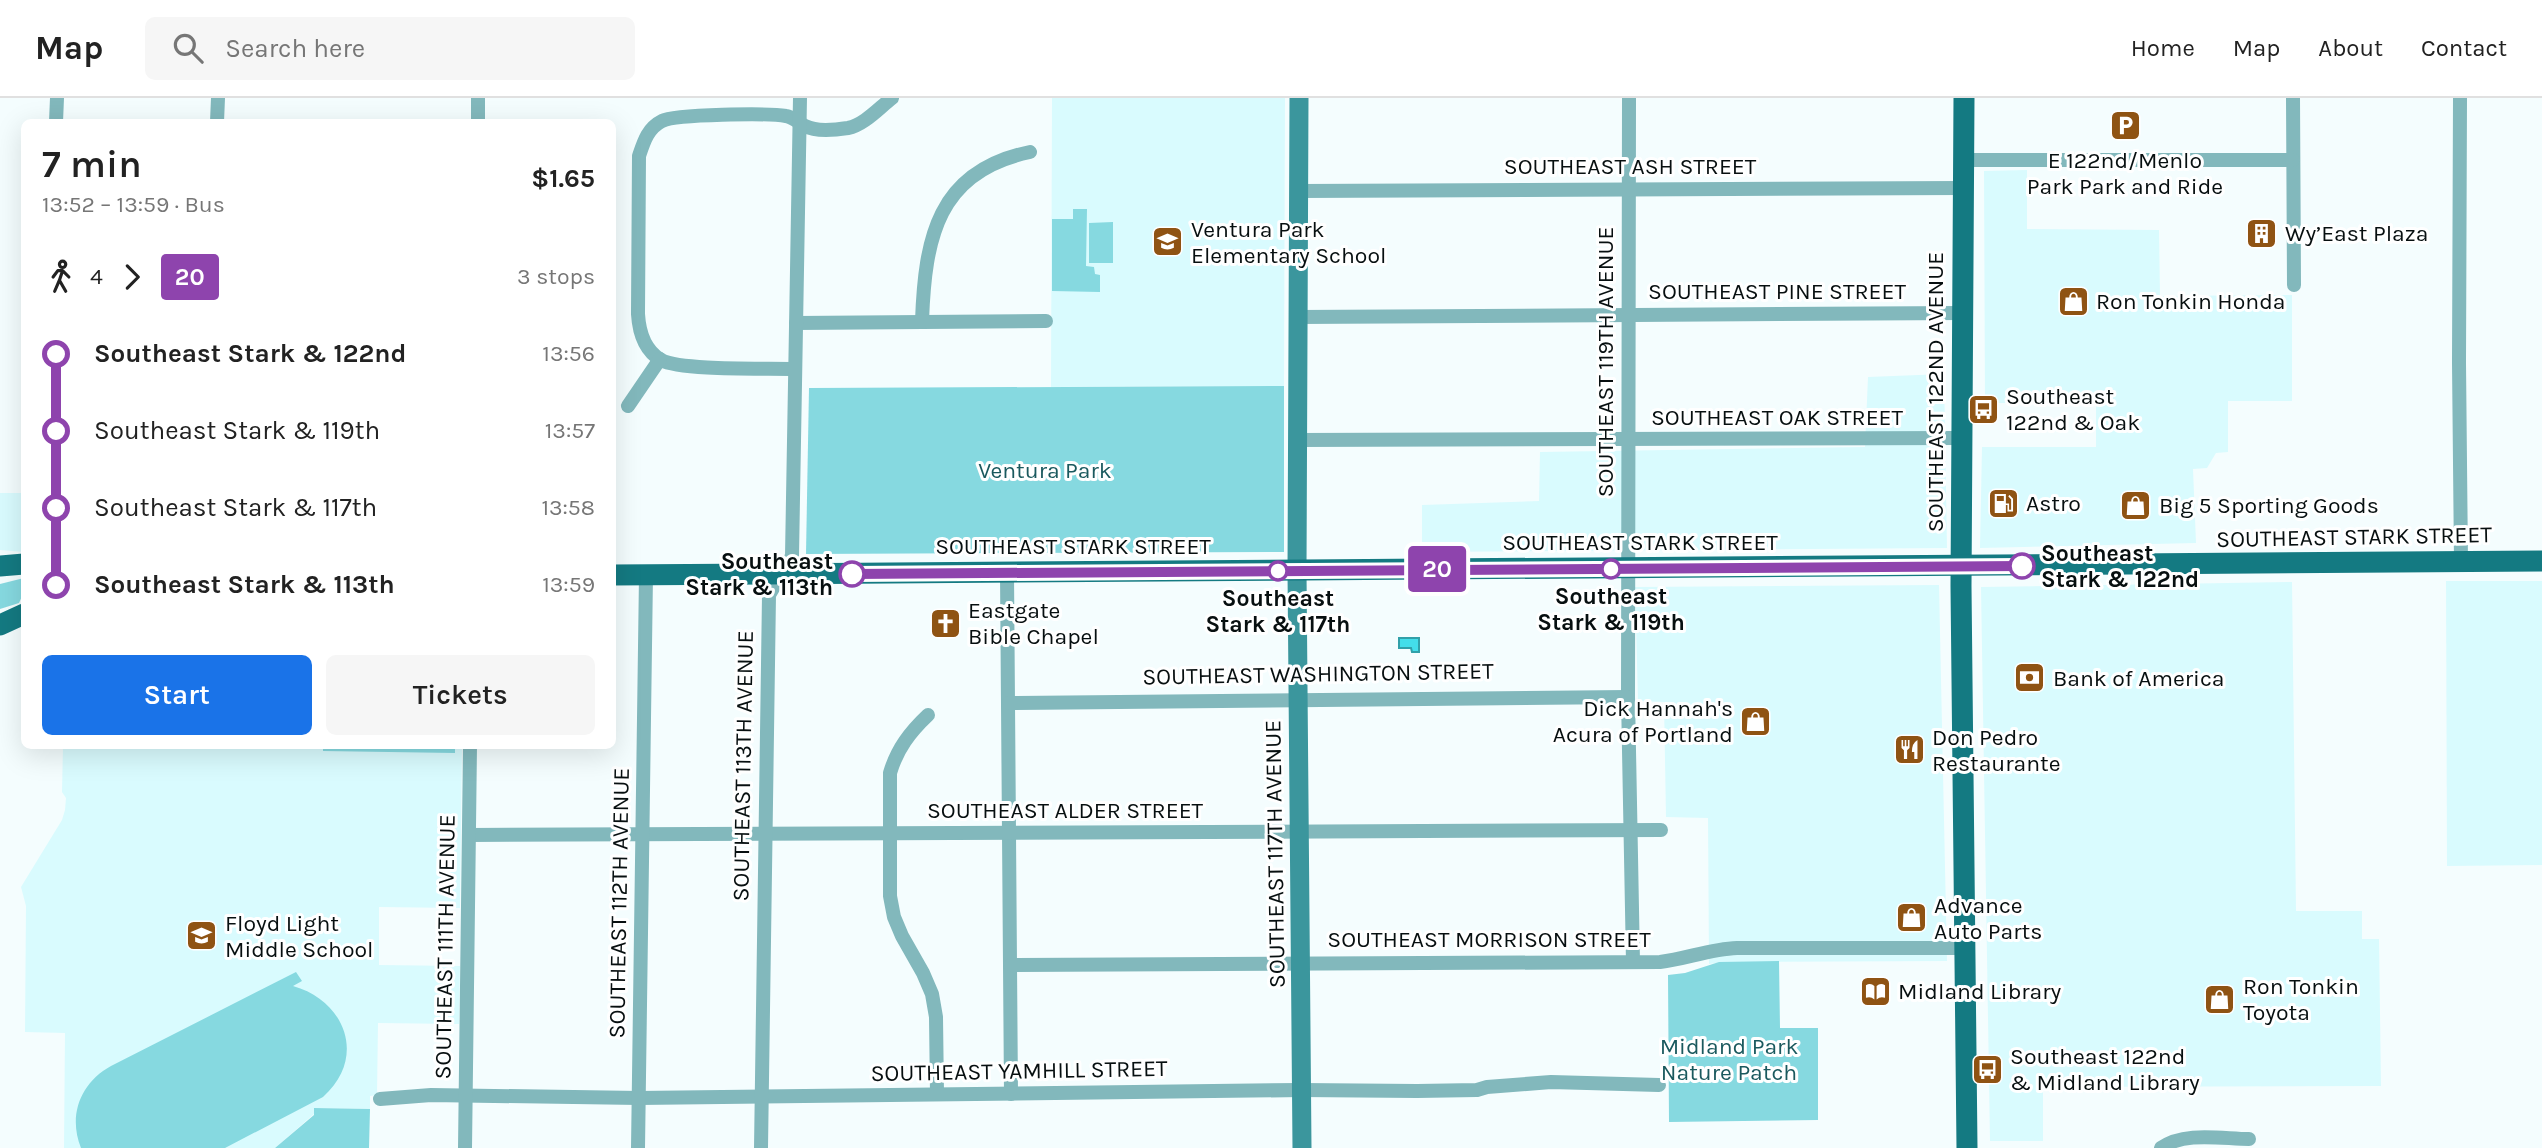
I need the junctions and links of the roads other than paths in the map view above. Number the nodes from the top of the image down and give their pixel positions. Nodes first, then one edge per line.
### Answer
1 (57, 98) edge
2 (218, 98) edge
3 (478, 98) edge
4 (800, 98) edge
5 (892, 98) edge
6 (1299, 98) edge
7 (1629, 98) edge
8 (1964, 98) edge
9 (2293, 98) edge
10 (2460, 98) edge
11 (56, 119) edge
12 (217, 119) edge
13 (478, 119) edge
14 (800, 123) junction
15 (1030, 152) dead end
16 (1962, 160) junction
17 (2293, 160) junction
18 (1962, 188) junction
19 (1629, 189) junction
20 (1299, 191) junction
21 (2294, 285) dead end
22 (1962, 313) junction
23 (1628, 314) junction
24 (1298, 317) junction
25 (922, 321) junction
26 (1046, 321) dead end
27 (796, 323) junction
28 (660, 359) junction
29 (795, 369) junction
30 (628, 406) dead end
31 (1962, 438) junction
32 (1298, 440) junction
33 (1628, 440) junction
34 (2542, 561) edge
35 (2461, 562) junction
36 (21, 565) edge
37 (0, 566) edge
38 (1961, 566) junction
39 (1627, 569) junction
40 (1297, 571) junction
41 (1007, 573) junction
42 (616, 575) edge
43 (646, 575) junction
44 (780, 575) junction
45 (21, 615) edge
46 (0, 625) edge
47 (1628, 696) junction
48 (1297, 699) junction
49 (1009, 703) junction
50 (928, 715) dead end
51 (470, 749) edge
52 (1631, 830) junction
53 (1661, 830) dead end
54 (1299, 831) junction
55 (889, 834) junction
56 (1010, 834) junction
57 (469, 835) junction
58 (765, 835) junction
59 (643, 836) junction
60 (1965, 948) junction
61 (1300, 962) junction
62 (1633, 962) junction
63 (1010, 965) junction
64 (1659, 1085) dead end
65 (1301, 1090) junction
66 (937, 1094) junction
67 (1011, 1094) junction
68 (467, 1097) junction
69 (761, 1097) junction
70 (639, 1098) junction
71 (380, 1099) dead end
72 (2249, 1139) dead end
73 (465, 1148) edge
74 (638, 1148) edge
75 (761, 1148) edge
76 (1302, 1148) edge
77 (1967, 1148) edge
78 (2161, 1148) edge

1 - 11 street
2 - 12 street
3 - 13 street
4 - 14 street, SOUTHEAST 113TH AVENUE
5 - 14 street
6 - 20 street, SOUTHEAST 117TH AVENUE
7 - 19 street, SOUTHEAST 119TH AVENUE
8 - 16 main road, SOUTHEAST 122ND AVENUE
9 - 17 street
10 - 35 street
14 - 27 street, SOUTHEAST 113TH AVENUE
14 - 28 street
15 - 25 street
16 - 17 street
16 - 18 main road, SOUTHEAST 122ND AVENUE
17 - 21 street
18 - 19 street, SOUTHEAST ASH STREET
18 - 22 main road, SOUTHEAST 122ND AVENUE
19 - 20 street, SOUTHEAST ASH STREET
19 - 23 street, SOUTHEAST 119TH AVENUE
20 - 24 street, SOUTHEAST 117TH AVENUE
22 - 23 street, SOUTHEAST PINE STREET
22 - 31 main road, SOUTHEAST 122ND AVENUE
23 - 24 street, SOUTHEAST PINE STREET
23 - 33 street, SOUTHEAST 119TH AVENUE
24 - 32 street, SOUTHEAST 117TH AVENUE
25 - 26 street
25 - 27 street
27 - 29 street, SOUTHEAST 113TH AVENUE
28 - 29 street
28 - 30 street
29 - 44 street, SOUTHEAST 113TH AVENUE
31 - 33 street, SOUTHEAST OAK STREET
31 - 38 main road, SOUTHEAST 122ND AVENUE
32 - 33 street, SOUTHEAST OAK STREET
32 - 40 street, SOUTHEAST 117TH AVENUE
33 - 39 street, SOUTHEAST 119TH AVENUE
34 - 35 main road, SOUTHEAST STARK STREET
35 - 38 main road, SOUTHEAST STARK STREET
36 - 37 main road
38 - 39 main road, SOUTHEAST STARK STREET
38 - 60 main road, SOUTHEAST 122ND AVENUE
39 - 40 main road, SOUTHEAST STARK STREET
39 - 47 street, SOUTHEAST 119TH AVENUE
40 - 41 main road, SOUTHEAST STARK STREET
40 - 48 street, SOUTHEAST 117TH AVENUE
41 - 44 main road, SOUTHEAST STARK STREET
41 - 49 street
42 - 43 main road, SOUTHEAST STARK STREET
43 - 44 main road, SOUTHEAST STARK STREET
43 - 59 street, SOUTHEAST 112TH AVENUE
44 - 58 street, SOUTHEAST 113TH AVENUE
45 - 46 main road
47 - 48 street, SOUTHEAST WASHINGTON STREET
47 - 52 street, SOUTHEAST 119TH AVENUE
48 - 49 street, SOUTHEAST WASHINGTON STREET
48 - 54 street, SOUTHEAST 117TH AVENUE
49 - 56 street
50 - 55 street
51 - 57 street, SOUTHEAST 111TH AVENUE
52 - 53 street, SOUTHEAST ALDER STREET
52 - 54 street, SOUTHEAST ALDER STREET
52 - 62 street, SOUTHEAST 119TH AVENUE
54 - 56 street, SOUTHEAST ALDER STREET
54 - 61 street, SOUTHEAST 117TH AVENUE
55 - 56 street, SOUTHEAST ALDER STREET
55 - 58 street, SOUTHEAST ALDER STREET
55 - 66 street
56 - 63 street
57 - 59 street, SOUTHEAST ALDER STREET
57 - 68 street, SOUTHEAST 111TH AVENUE
58 - 59 street, SOUTHEAST ALDER STREET
58 - 69 street, SOUTHEAST 113TH AVENUE
59 - 70 street, SOUTHEAST 112TH AVENUE
60 - 62 street, SOUTHEAST MORRISON STREET
60 - 77 main road, SOUTHEAST 122ND AVENUE
61 - 62 street, SOUTHEAST MORRISON STREET
61 - 63 street, SOUTHEAST MORRISON STREET
61 - 65 street, SOUTHEAST 117TH AVENUE
63 - 67 street
64 - 65 street, SOUTHEAST YAMHILL STREET
65 - 67 street, SOUTHEAST YAMHILL STREET
65 - 76 street, SOUTHEAST 117TH AVENUE
66 - 67 street, SOUTHEAST YAMHILL STREET
66 - 69 street, SOUTHEAST YAMHILL STREET
68 - 70 street, SOUTHEAST YAMHILL STREET
68 - 71 street, SOUTHEAST YAMHILL STREET
68 - 73 street, SOUTHEAST 111TH AVENUE
69 - 70 street, SOUTHEAST YAMHILL STREET
69 - 75 street, SOUTHEAST 113TH AVENUE
70 - 74 street, SOUTHEAST 112TH AVENUE
72 - 78 street

